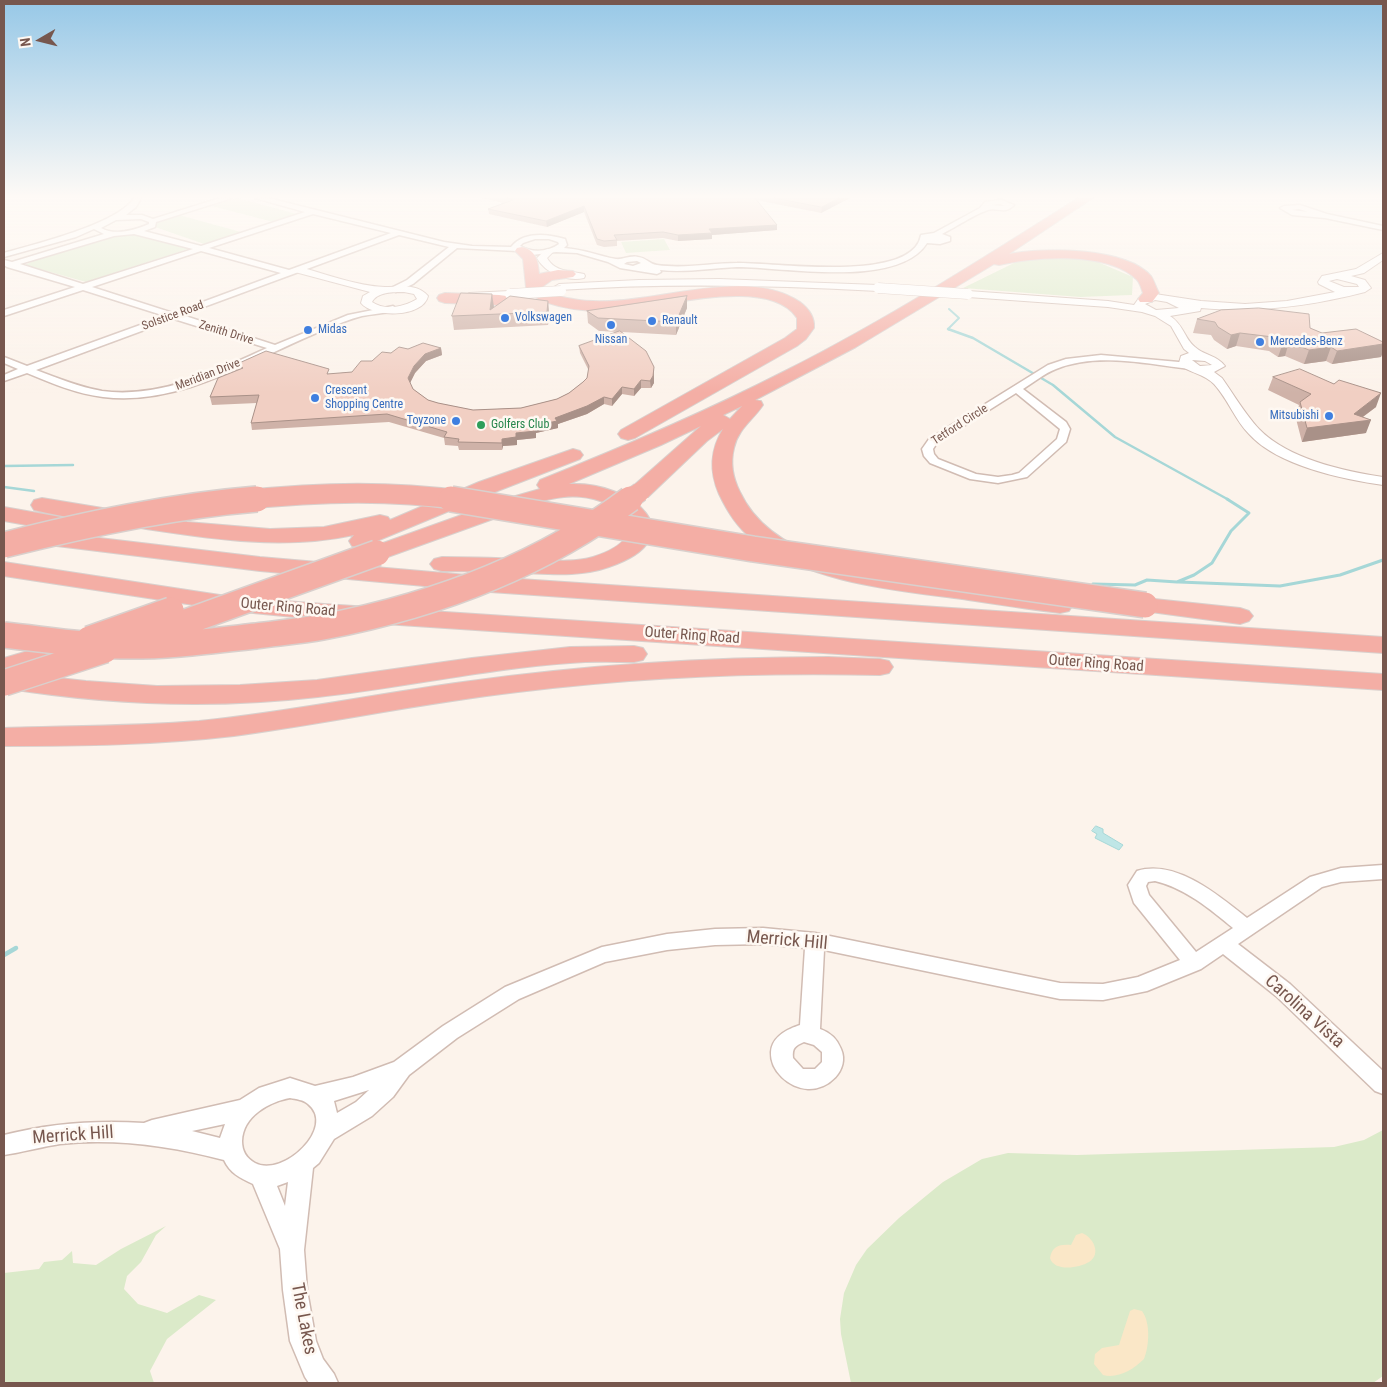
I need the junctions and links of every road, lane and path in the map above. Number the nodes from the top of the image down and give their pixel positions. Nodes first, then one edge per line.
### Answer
1 (153, 263) edge
2 (257, 263) edge
3 (264, 263) edge
4 (319, 263) edge
5 (434, 263) edge
6 (446, 263) edge
7 (531, 263) edge
8 (544, 263) edge
9 (612, 263) edge
10 (893, 263) edge
11 (910, 263) edge
12 (960, 263) edge
13 (984, 263) edge
14 (993, 263) edge
15 (1115, 263) edge
16 (1375, 263) edge
17 (6, 264) edge
18 (619, 265) joint
19 (646, 265) joint
20 (630, 268) junction
21 (970, 271) junction
22 (294, 272) junction
23 (568, 274) junction
24 (1360, 276) junction
25 (660, 284) joint
26 (800, 284) junction
27 (1326, 285) junction
28 (82, 286) junction
29 (534, 287) junction
30 (878, 288) joint
31 (392, 289) junction
32 (1353, 291) junction
33 (510, 292) junction
34 (419, 293) junction
35 (968, 294) joint
36 (1328, 296) junction
37 (445, 298) junction
38 (366, 300) junction
39 (647, 302) junction
40 (1108, 304) joint
41 (414, 305) junction
42 (1147, 305) junction
43 (1182, 308) junction
44 (393, 309) junction
45 (4, 312) edge
46 (171, 316) junction
47 (351, 317) junction
48 (1178, 326) junction
49 (850, 343) junction
50 (276, 348) junction
51 (4, 360) edge
52 (1193, 360) junction
53 (26, 369) junction
54 (4, 378) edge
55 (1017, 389) junction
56 (754, 405) junction
57 (628, 434) junction
58 (1383, 481) edge
59 (487, 487) junction
60 (4, 498) edge
61 (4, 514) edge
62 (4, 533) edge
63 (4, 545) edge
64 (369, 547) junction
65 (4, 569) edge
66 (1383, 628) edge
67 (4, 635) edge
68 (1383, 638) edge
69 (1383, 645) edge
70 (52, 652) junction
71 (4, 662) edge
72 (4, 667) edge
73 (4, 681) edge
74 (1383, 682) edge
75 (1383, 686) edge
76 (1383, 695) edge
77 (4, 736) edge
78 (1383, 872) edge
79 (1246, 928) junction
80 (815, 941) junction
81 (1223, 943) junction
82 (1194, 963) junction
83 (810, 1033) dead end
84 (402, 1068) junction
85 (1383, 1084) edge
86 (316, 1095) junction
87 (246, 1109) junction
88 (143, 1132) junction
89 (326, 1132) junction
90 (4, 1145) edge
91 (231, 1151) junction
92 (302, 1164) junction
93 (261, 1176) junction
94 (292, 1250) junction
95 (325, 1383) edge

1 - 28 street
2 - 22 street
3 - 22 street
4 - 22 street, Solstice Road
5 - 31 street
6 - 34 street
7 - 29 highway
8 - 23 street
9 - 18 street
10 - 19 street
11 - 20 street
12 - 57 highway
13 - 21 highway
14 - 21 highway
15 - 42 highway
16 - 24 street
17 - 28 street, Zenith Drive
18 - 20 street
19 - 20 street
21 - 49 highway
22 - 31 street
22 - 38 street
22 - 46 street, Solstice Road
23 - 26 street
23 - 29 highway
24 - 27 street
24 - 32 street
25 - 26 street
25 - 33 street, bridge
26 - 30 street
27 - 32 street
27 - 36 street
28 - 45 street
28 - 46 street, Zenith Drive
29 - 39 highway
30 - 35 street, bridge
31 - 34 street
31 - 38 street
32 - 36 street
33 - 34 street
33 - 37 street
34 - 41 street
35 - 40 street
36 - 43 street
37 - 39 highway
37 - 41 street
38 - 44 street
38 - 47 street, Meridian Drive
39 - 57 highway
40 - 42 street
41 - 44 street
42 - 43 street
42 - 48 street
43 - 48 street
44 - 47 street, Meridian Drive
46 - 50 street, Zenith Drive
46 - 53 street, Solstice Road
47 - 50 street, Meridian Drive
48 - 52 street
49 - 56 highway
49 - 64 highway
50 - 53 street, Meridian Drive
51 - 53 street, Meridian Drive
52 - 55 street, Tetford Circle
52 - 58 street
53 - 54 street, Solstice Road
55 - 55 street, Tetford Circle
56 - 67 highway, bridge
56 - 68 highway, bridge
57 - 59 highway
59 - 60 highway
59 - 64 highway
61 - 64 highway
62 - 69 highway
63 - 66 highway, bridge
64 - 70 highway, bridge
64 - 73 highway, bridge
65 - 74 highway, Outer Ring Road
70 - 71 highway
70 - 72 highway
73 - 75 highway
76 - 77 highway
78 - 79 street, Merrick Hill
79 - 81 street, Merrick Hill
79 - 82 street
80 - 82 street, Merrick Hill
80 - 83 street
80 - 84 street, Merrick Hill
81 - 82 street, Merrick Hill
81 - 85 street, Carolina Vista
84 - 86 street, Merrick Hill
84 - 89 street, Merrick Hill
86 - 87 street
86 - 89 street
87 - 88 street, Merrick Hill
87 - 91 street
88 - 90 street, Merrick Hill
88 - 91 street, Merrick Hill
89 - 92 street
91 - 93 street
92 - 93 street
92 - 94 street, The Lakes
93 - 94 street, The Lakes
94 - 95 street, The Lakes

